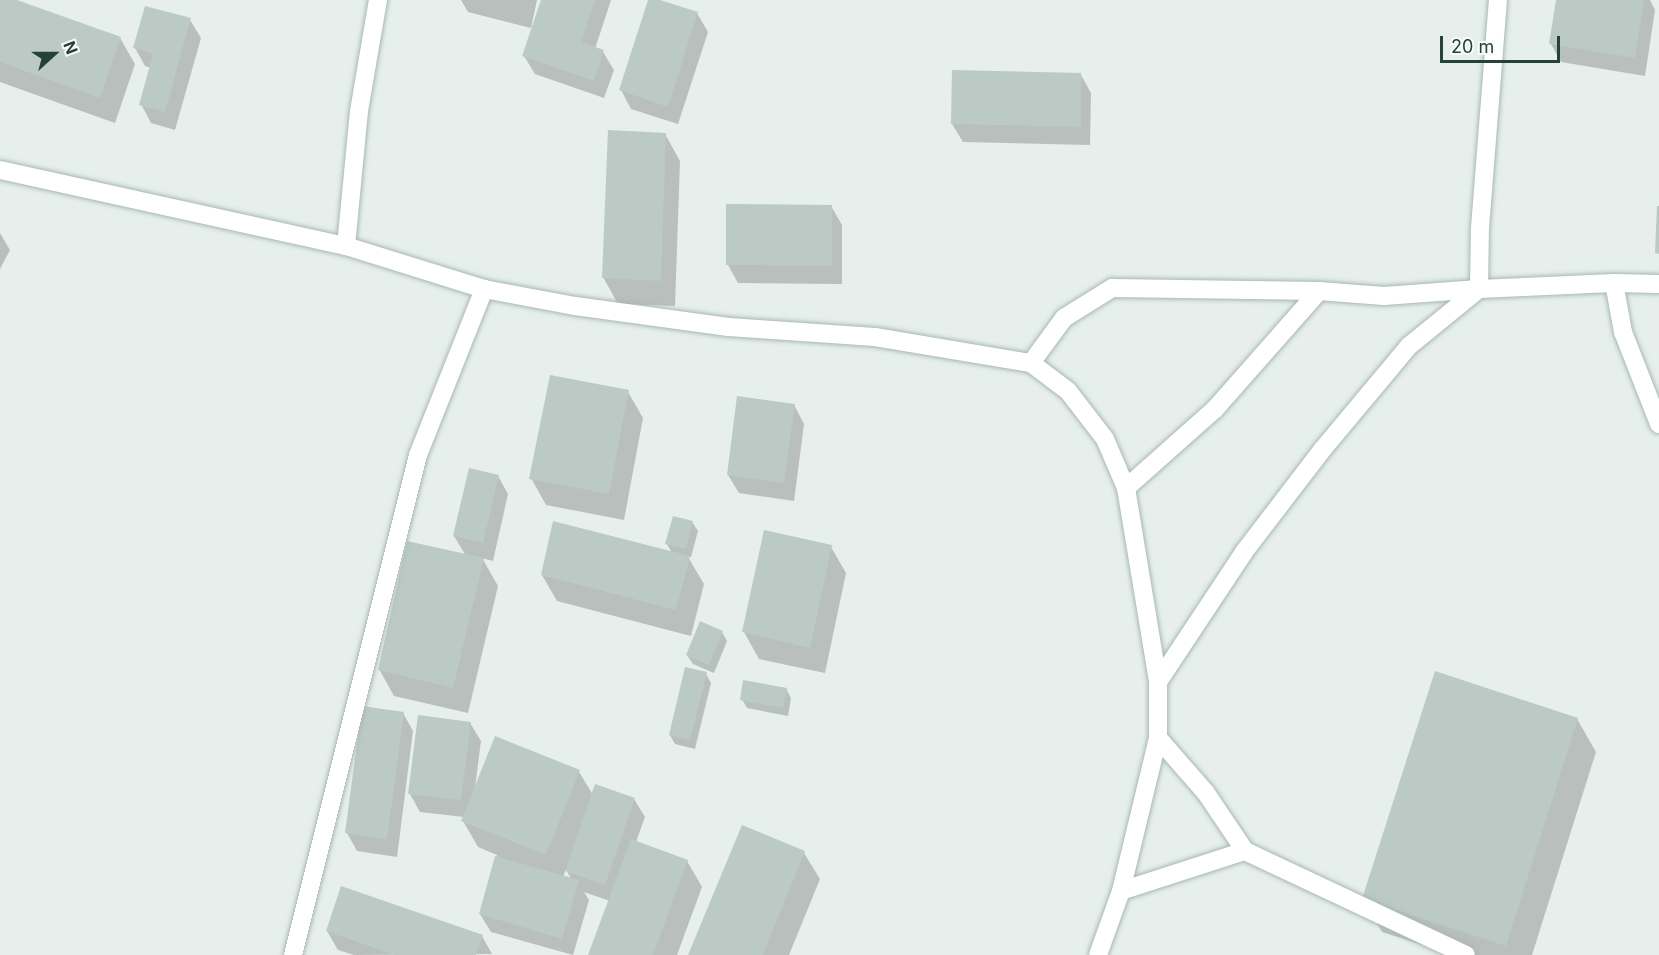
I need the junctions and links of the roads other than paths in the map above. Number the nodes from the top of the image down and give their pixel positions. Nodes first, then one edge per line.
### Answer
1 (378, 0) edge
2 (1498, 0) edge
3 (0, 170) edge
4 (346, 246) junction
5 (1614, 283) junction
6 (1659, 284) edge
7 (484, 289) junction
8 (1479, 289) junction
9 (1318, 291) junction
10 (1030, 363) junction
11 (1659, 424) edge
12 (1126, 488) junction
13 (1158, 682) junction
14 (1158, 738) junction
15 (1245, 851) junction
16 (1121, 891) junction
17 (292, 955) edge
18 (1098, 955) edge
19 (1466, 955) edge

1 - 4 street
2 - 8 street
3 - 4 street
4 - 7 street
5 - 6 street
5 - 8 street
5 - 11 street
7 - 10 street
7 - 17 street
8 - 9 street
8 - 13 street
9 - 10 street
9 - 12 street
10 - 12 street
12 - 13 street
13 - 14 street
14 - 15 street
14 - 16 street
15 - 16 street
15 - 19 street
16 - 18 street

